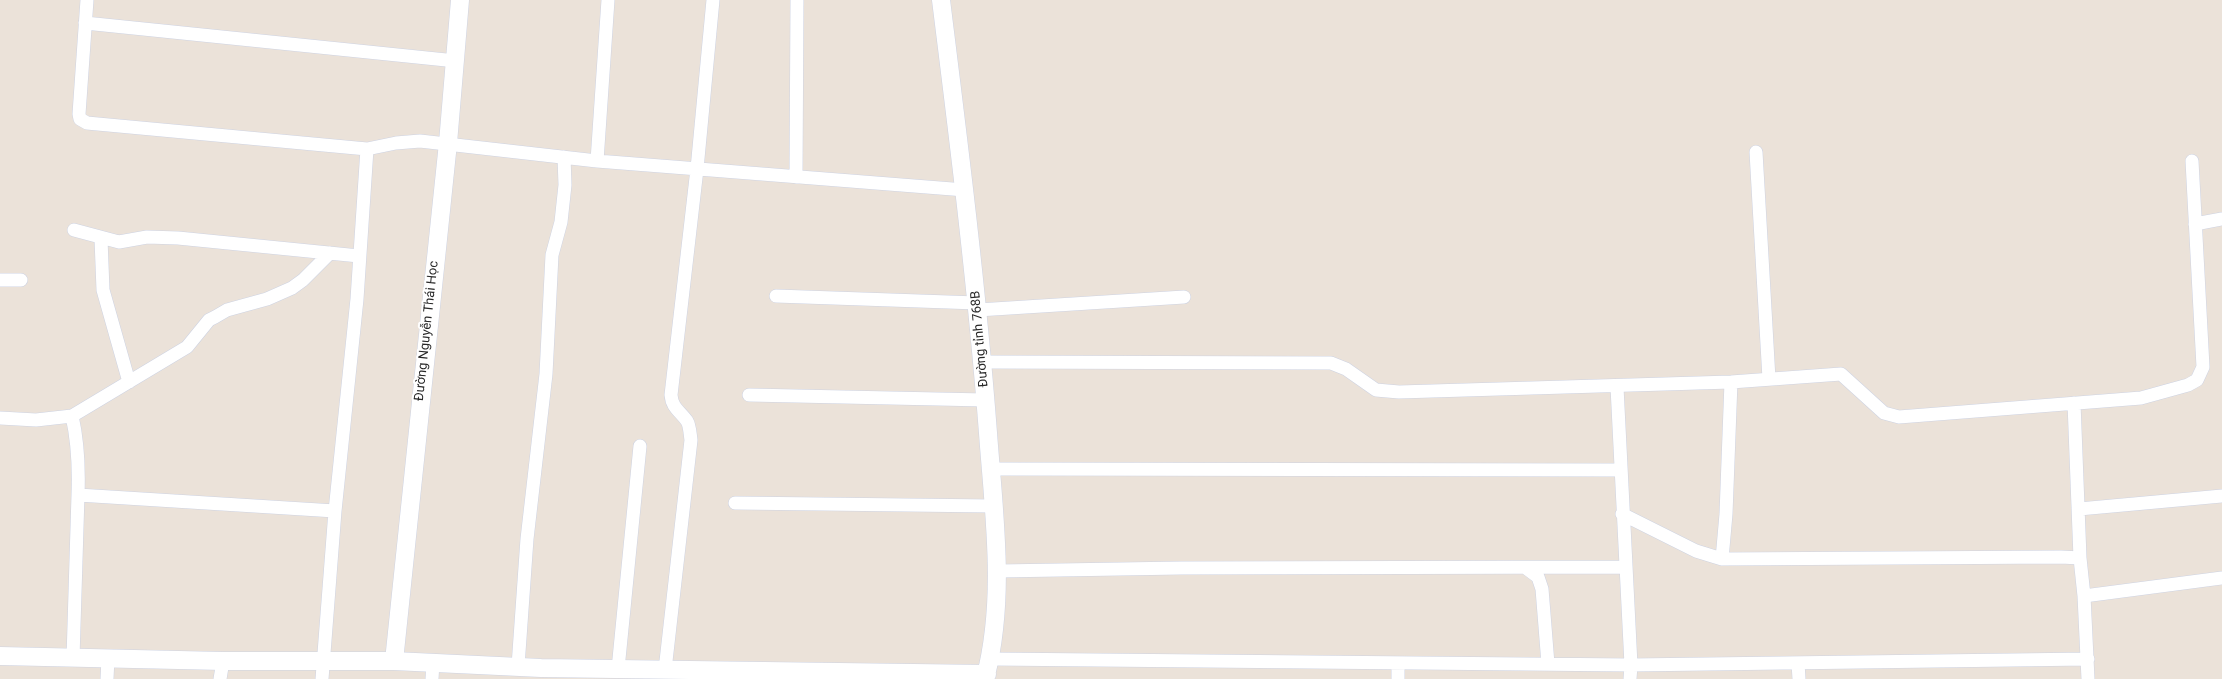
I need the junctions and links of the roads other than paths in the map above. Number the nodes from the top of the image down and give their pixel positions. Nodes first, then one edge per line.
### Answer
1 (87, 0) edge
2 (460, 0) edge
3 (608, 0) edge
4 (713, 0) edge
5 (797, 0) edge
6 (941, 0) edge
7 (86, 23) junction
8 (456, 61) junction
9 (448, 143) junction
10 (368, 149) junction
11 (1756, 152) dead end
12 (564, 157) junction
13 (597, 161) junction
14 (2192, 161) dead end
15 (697, 169) junction
16 (796, 177) junction
17 (965, 190) junction
18 (2222, 219) edge
19 (2195, 224) junction
20 (74, 230) dead end
21 (101, 239) junction
22 (330, 253) junction
23 (359, 256) junction
24 (0, 280) edge
25 (21, 280) dead end
26 (776, 296) dead end
27 (1184, 297) dead end
28 (978, 307) junction
29 (982, 362) junction
30 (1769, 378) junction
31 (129, 382) junction
32 (1731, 382) junction
33 (1617, 387) junction
34 (749, 395) dead end
35 (985, 400) junction
36 (2074, 403) junction
37 (72, 416) junction
38 (0, 418) edge
39 (640, 446) dead end
40 (991, 469) junction
41 (1621, 470) junction
42 (78, 495) junction
43 (2222, 496) edge
44 (735, 503) dead end
45 (994, 506) junction
46 (2079, 509) junction
47 (336, 510) junction
48 (1622, 514) junction
49 (2080, 558) junction
50 (1722, 559) junction
51 (1526, 568) junction
52 (1626, 568) junction
53 (999, 571) junction
54 (2222, 578) edge
55 (2084, 596) junction
56 (0, 656) edge
57 (72, 658) junction
58 (108, 658) junction
59 (2088, 659) junction
60 (323, 660) junction
61 (223, 661) junction
62 (394, 661) junction
63 (1398, 663) junction
64 (1798, 663) junction
65 (1548, 664) junction
66 (1631, 665) junction
67 (518, 666) junction
68 (618, 669) junction
69 (432, 671) edge
70 (988, 671) edge
71 (541, 673) edge
72 (672, 673) edge
73 (591, 674) edge
74 (771, 675) edge
75 (107, 679) edge
76 (220, 679) edge
77 (322, 679) edge
78 (1398, 679) edge
79 (1630, 679) edge
80 (1799, 679) edge
81 (2088, 679) edge

1 - 7 street
2 - 8 street, Đường Nguyễn Thái Học
3 - 13 street
4 - 15 street
5 - 16 street
6 - 17 street, Đường tỉnh 768B
7 - 8 street
7 - 10 street
8 - 9 street, Đường Nguyễn Thái Học
9 - 10 street
9 - 12 street
9 - 62 street, Đường Nguyễn Thái Học
10 - 23 street
11 - 30 street
12 - 13 street
12 - 67 street
13 - 15 street
14 - 19 street
15 - 16 street
15 - 72 street
16 - 17 street
17 - 28 street, Đường tỉnh 768B
18 - 19 street
19 - 36 street
20 - 21 street
21 - 22 street
21 - 31 street
22 - 23 street
22 - 31 street
23 - 47 street
24 - 25 street
26 - 28 street
27 - 28 street
28 - 29 street, Đường tỉnh 768B
29 - 33 street
29 - 35 street, Đường tỉnh 768B
30 - 32 street
30 - 36 street
31 - 37 street
32 - 33 street
32 - 50 street
33 - 41 street
34 - 35 street
35 - 40 street, Đường tỉnh 768B
36 - 46 street
37 - 38 street
37 - 42 street
39 - 68 street
40 - 41 street
40 - 45 street, Đường tỉnh 768B
41 - 48 street
42 - 47 street
42 - 57 street
43 - 46 street
44 - 45 street
45 - 53 street, Đường tỉnh 768B
46 - 49 street
47 - 60 street
48 - 50 street
48 - 52 street
49 - 50 street
49 - 55 street
51 - 52 street
51 - 53 street
51 - 65 street
52 - 66 street
53 - 70 street, Đường tỉnh 768B
54 - 55 street
55 - 59 street
56 - 57 street
57 - 58 street
58 - 61 street
58 - 75 street
59 - 64 street
59 - 81 street
60 - 61 street
60 - 62 street
60 - 77 street
61 - 76 street
62 - 69 street
63 - 65 street
63 - 70 street
63 - 78 street
64 - 66 street
64 - 80 street
65 - 66 street
66 - 79 street
67 - 69 street
67 - 71 street
68 - 72 street
68 - 73 street
70 - 74 street
71 - 73 street
72 - 74 street

